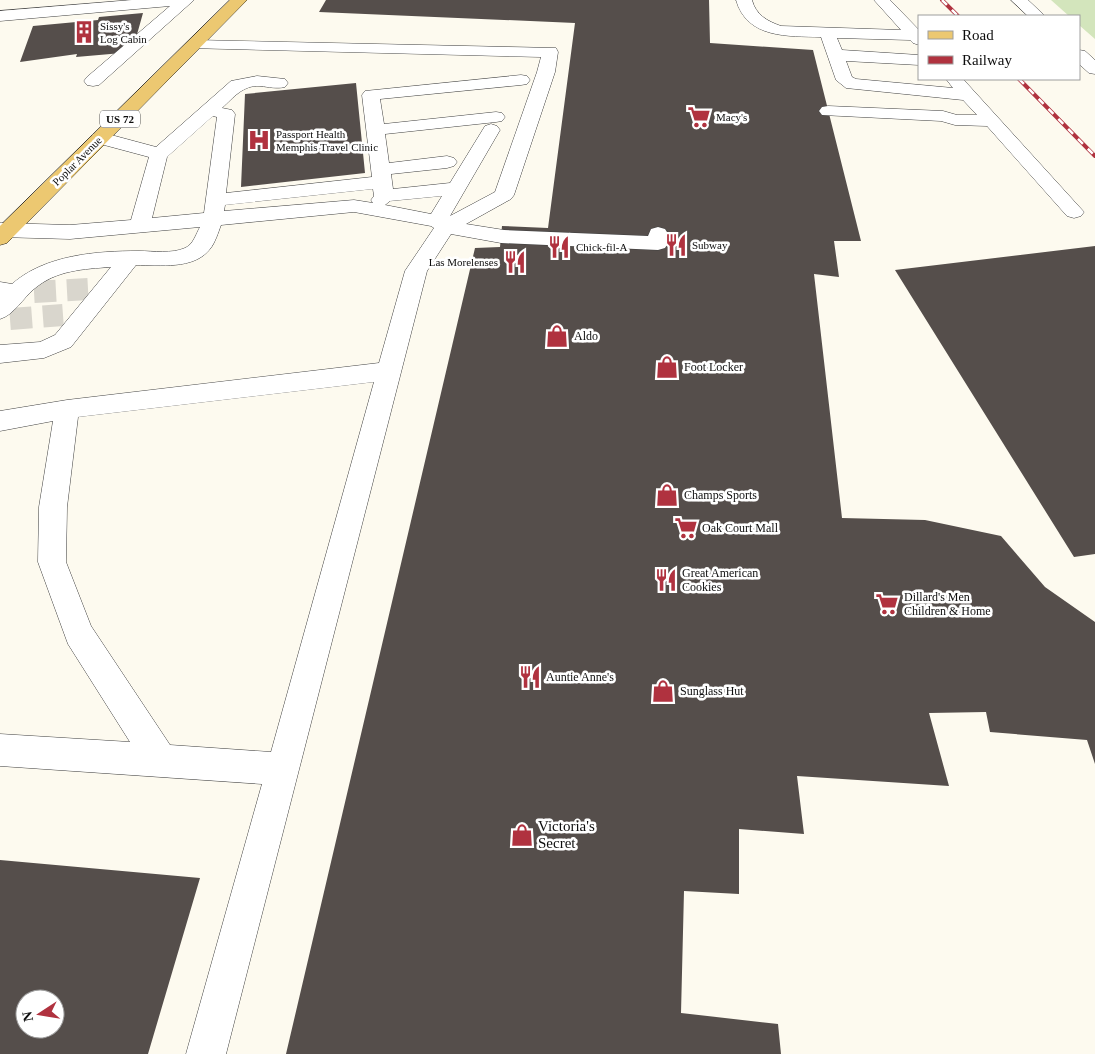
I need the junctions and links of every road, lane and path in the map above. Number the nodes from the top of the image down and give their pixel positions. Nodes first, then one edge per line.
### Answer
1 (4, 0) edge
2 (186, 0) edge
3 (239, 0) edge
4 (744, 0) edge
5 (882, 0) edge
6 (1019, 0) edge
7 (0, 10) edge
8 (1036, 15) edge
9 (0, 16) edge
10 (827, 32) junction
11 (916, 38) edge
12 (194, 45) junction
13 (835, 55) junction
14 (1080, 56) edge
15 (918, 60) edge
16 (1095, 70) edge
17 (521, 80) dead end
18 (955, 80) edge
19 (93, 81) dead end
20 (279, 83) dead end
21 (969, 95) junction
22 (210, 110) junction
23 (829, 115) dead end
24 (992, 121) junction
25 (375, 130) junction
26 (100, 138) junction
27 (159, 153) junction
28 (447, 162) dead end
29 (456, 188) junction
30 (380, 190) junction
31 (214, 210) junction
32 (1074, 212) dead end
33 (441, 224) junction
34 (140, 226) junction
35 (3, 232) edge
36 (658, 234) dead end
37 (130, 258) junction
38 (17, 291) edge
39 (3, 317) edge
40 (0, 354) edge
41 (389, 371) junction
42 (67, 409) junction
43 (0, 421) edge
44 (0, 750) edge
45 (161, 761) junction
46 (282, 769) junction
47 (206, 1054) edge

1 - 7 street
2 - 9 street
2 - 19 street
3 - 12 main road, Poplar Avenue / US 72
4 - 10 street
5 - 11 street
6 - 8 street
10 - 11 street
10 - 13 street
12 - 26 main road, Poplar Avenue / US 72
12 - 33 street
13 - 15 street
13 - 21 street
14 - 16 street
17 - 25 street
18 - 21 street
20 - 22 street
21 - 24 street
22 - 27 street
22 - 31 street
23 - 24 street
24 - 32 street
25 - 29 street
25 - 30 street
26 - 27 street
26 - 35 main road, Poplar Avenue / US 72
27 - 34 street
28 - 30 street
29 - 30 street
29 - 33 street
30 - 31 street
30 - 33 street
31 - 34 street
31 - 37 street
33 - 36 street
33 - 41 street
34 - 35 street
37 - 38 street
37 - 40 street
38 - 39 street
41 - 42 street
41 - 46 street
42 - 43 street
42 - 45 street
44 - 45 street
45 - 46 street
46 - 47 street

